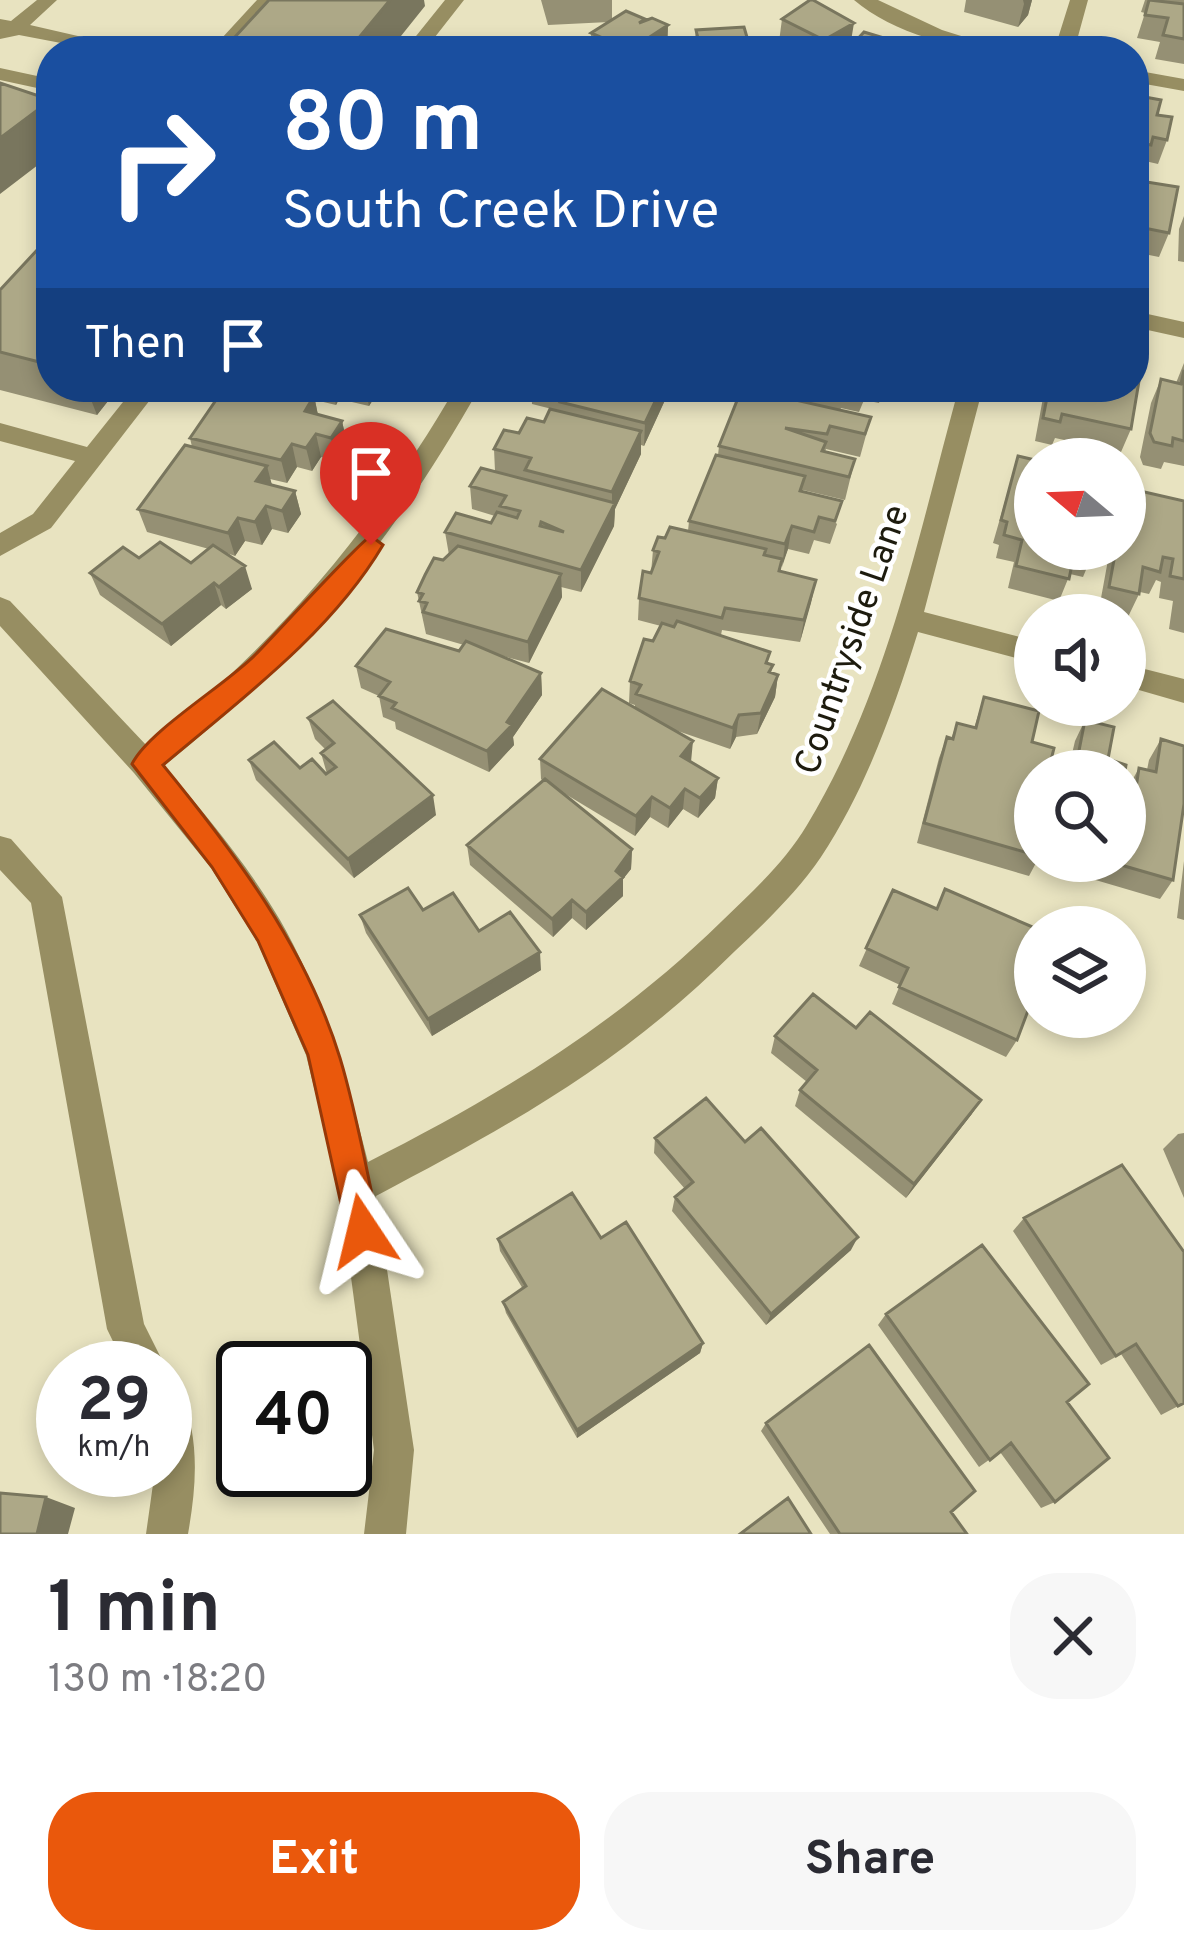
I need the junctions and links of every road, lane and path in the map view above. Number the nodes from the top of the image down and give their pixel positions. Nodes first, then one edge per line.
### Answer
1 (48, 0) edge
2 (267, 0) edge
3 (454, 0) edge
4 (863, 0) edge
5 (1079, 0) edge
6 (5, 31) edge
7 (37, 36) edge
8 (234, 36) edge
9 (426, 36) edge
10 (943, 36) edge
11 (1068, 36) edge
12 (0, 74) edge
13 (1149, 79) edge
14 (36, 82) edge
15 (1184, 86) edge
16 (1149, 322) edge
17 (1184, 329) edge
18 (136, 402) edge
19 (460, 402) edge
20 (967, 402) edge
21 (0, 431) edge
22 (92, 457) junction
23 (0, 546) edge
24 (0, 608) edge
25 (906, 618) junction
26 (1014, 646) edge
27 (1146, 681) edge
28 (1184, 691) edge
29 (145, 764) junction
30 (0, 849) edge
31 (357, 1187) junction
32 (132, 1341) edge
33 (173, 1497) edge
34 (166, 1534) edge
35 (385, 1534) edge

1 - 6 street
2 - 8 street
3 - 9 street
4 - 10 street
5 - 11 street
6 - 7 street
12 - 14 street
13 - 15 street
16 - 17 street
18 - 22 street
19 - 29 street
20 - 25 street, Countryside Lane
21 - 22 street
22 - 23 street
24 - 29 street
25 - 26 street
25 - 31 street, Countryside Lane
27 - 28 street
29 - 31 street
30 - 32 street
31 - 35 street
33 - 34 street

